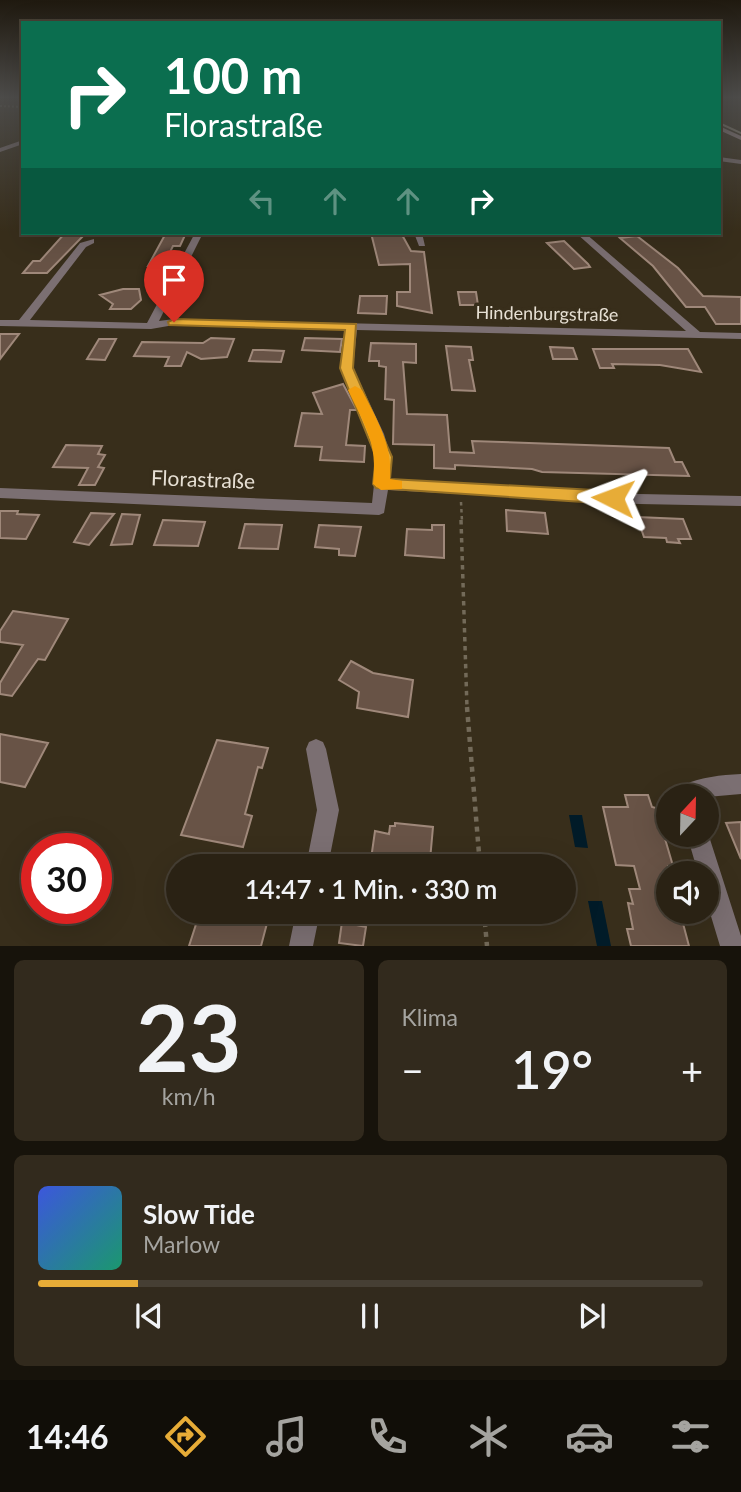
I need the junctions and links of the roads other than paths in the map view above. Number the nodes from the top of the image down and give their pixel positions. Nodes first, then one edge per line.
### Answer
1 (21, 143) edge
2 (0, 150) edge
3 (721, 159) edge
4 (741, 162) edge
5 (198, 235) edge
6 (419, 235) edge
7 (582, 235) edge
8 (91, 241) dead end
9 (422, 244) dead end
10 (0, 323) edge
11 (22, 324) junction
12 (151, 326) junction
13 (352, 327) junction
14 (697, 335) junction
15 (741, 336) edge
16 (381, 484) junction
17 (0, 493) edge
18 (741, 500) edge
19 (316, 749) dead end
20 (741, 785) edge
21 (719, 786) edge
22 (702, 847) edge
23 (319, 854) edge
24 (306, 924) edge
25 (301, 946) edge
26 (732, 946) edge

1 - 2 street
3 - 4 street
5 - 12 street
6 - 9 street
7 - 14 street
8 - 11 street
10 - 11 street, Hindenburgstraße
11 - 12 street, Hindenburgstraße
12 - 13 street, Hindenburgstraße
13 - 14 street, Hindenburgstraße
13 - 16 street, Florastraße
14 - 15 street, Hindenburgstraße
16 - 17 street, Florastraße
16 - 18 street
19 - 23 street
20 - 21 street
22 - 26 street
24 - 25 street

